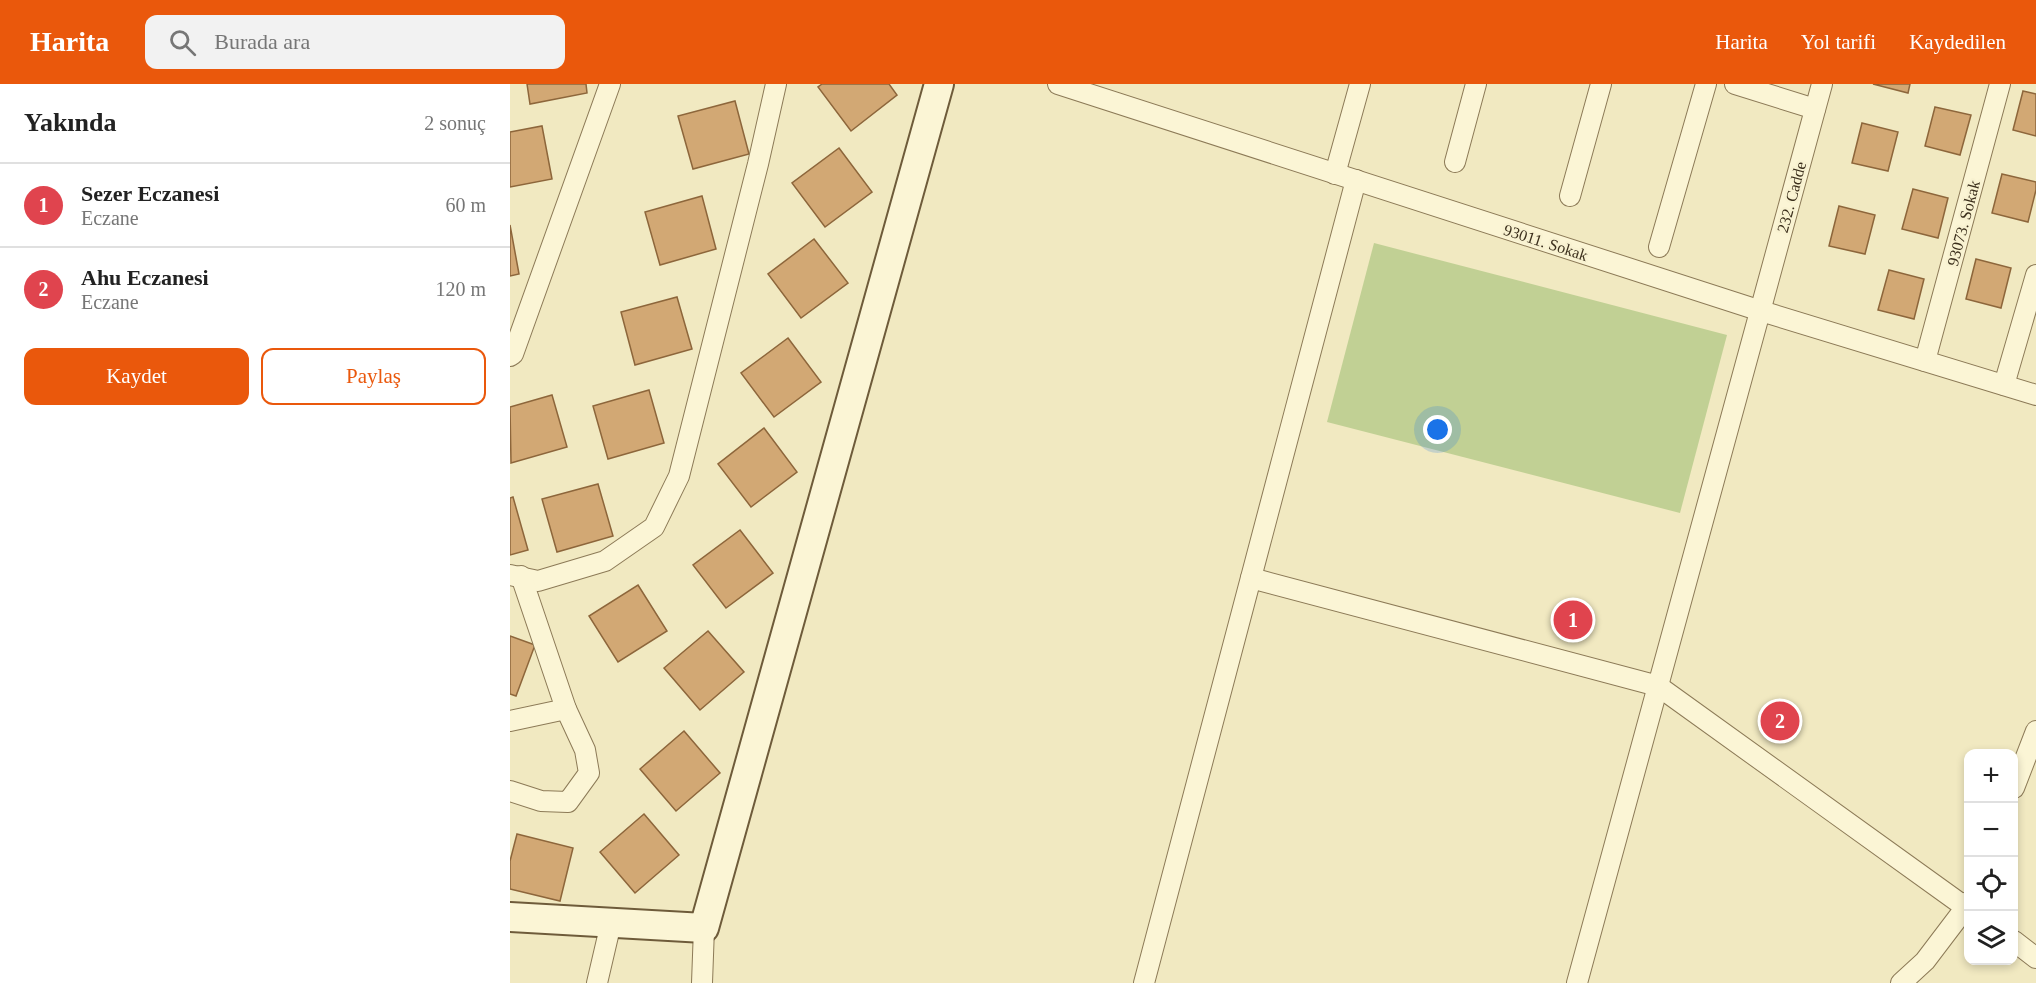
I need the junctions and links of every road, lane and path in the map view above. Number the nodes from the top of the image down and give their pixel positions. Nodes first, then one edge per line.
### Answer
1 (610, 84) edge
2 (776, 84) edge
3 (939, 84) edge
4 (1058, 84) edge
5 (1360, 84) edge
6 (1476, 84) edge
7 (1601, 84) edge
8 (1706, 84) edge
9 (1735, 84) edge
10 (1822, 84) edge
11 (2000, 84) edge
12 (1815, 109) junction
13 (1455, 162) dead end
14 (1335, 174) junction
15 (1356, 180) junction
16 (1570, 196) dead end
17 (1659, 247) dead end
18 (2036, 275) edge
19 (1761, 311) junction
20 (510, 356) edge
21 (1925, 361) junction
22 (2004, 385) junction
23 (2036, 395) edge
24 (515, 575) edge
25 (1251, 578) junction
26 (1659, 686) junction
27 (566, 709) junction
28 (510, 721) edge
29 (2036, 731) edge
30 (2018, 776) edge
31 (510, 791) edge
32 (1964, 903) edge
33 (1964, 911) edge
34 (510, 917) edge
35 (610, 923) junction
36 (704, 928) junction
37 (2018, 945) edge
38 (2036, 958) edge
39 (597, 983) edge
40 (702, 983) edge
41 (1144, 983) edge
42 (1577, 983) edge
43 (1901, 983) edge

1 - 20 street
2 - 24 street
3 - 36 street
4 - 14 street, 93011. Sokak
5 - 14 street
6 - 13 street
7 - 16 street
8 - 17 street
9 - 12 street
10 - 12 street, 232. Cadde
11 - 21 street, 93073. Sokak
12 - 19 street, 232. Cadde
14 - 15 street, 93011. Sokak
15 - 19 street, 93011. Sokak
15 - 25 street
18 - 22 street
19 - 21 street, 93011. Sokak
19 - 26 street, 232. Cadde
21 - 22 street, 93011. Sokak
22 - 23 street, 93011. Sokak
24 - 27 street
25 - 26 street
25 - 41 street
26 - 32 street
26 - 42 street, 232. Cadde
27 - 28 street
27 - 31 street
29 - 30 street
33 - 43 street
34 - 35 street
35 - 36 street
35 - 39 street
36 - 40 street
37 - 38 street

